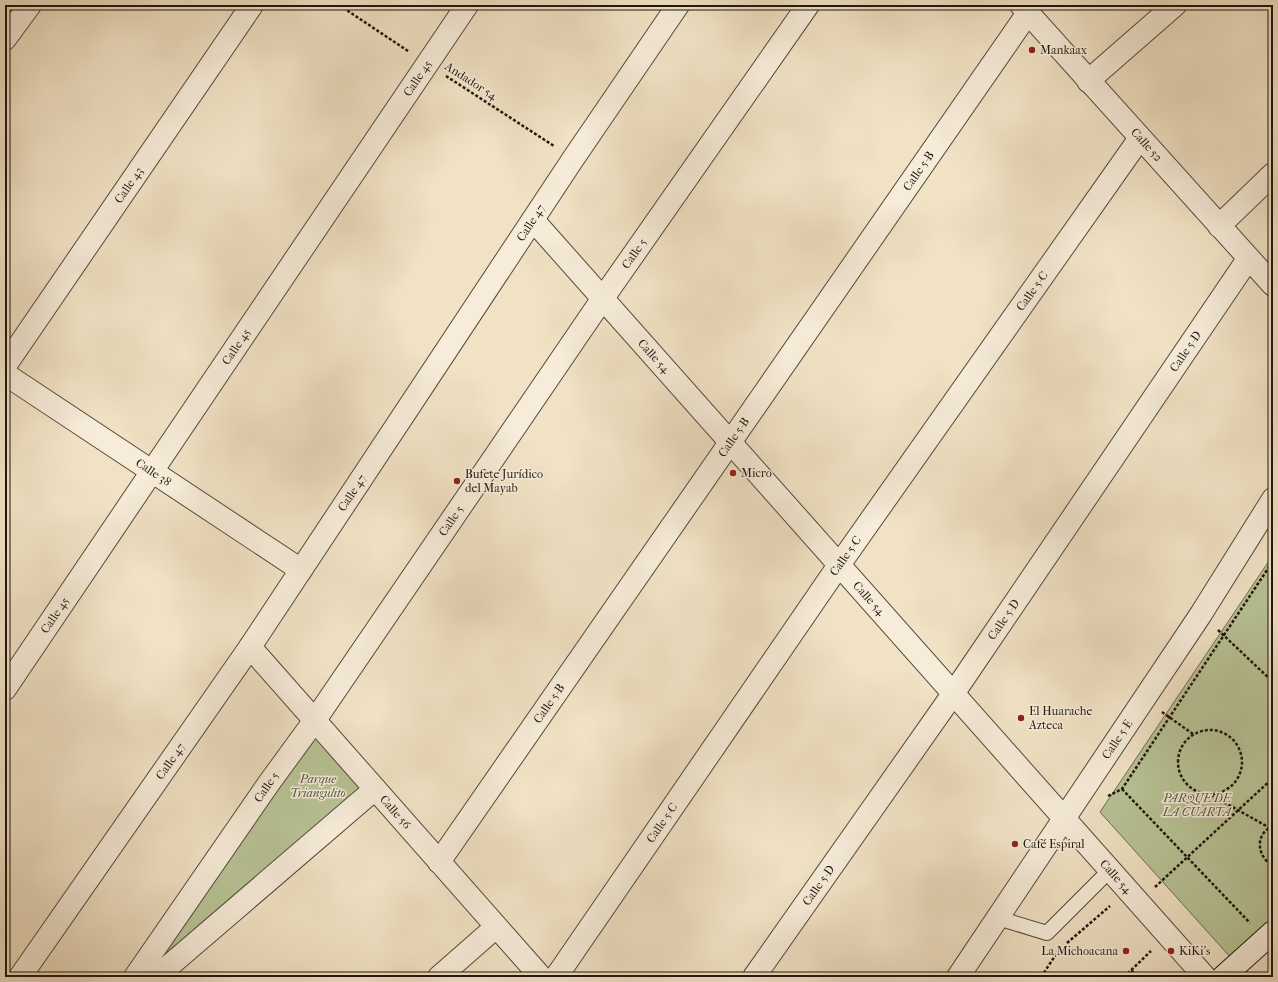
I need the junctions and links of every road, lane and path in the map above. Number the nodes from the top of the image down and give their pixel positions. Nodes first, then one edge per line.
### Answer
1 (30, 5) edge
2 (252, 5) edge
3 (339, 5) edge
4 (467, 5) edge
5 (678, 5) edge
6 (808, 5) edge
7 (1175, 5) edge
8 (1024, 9) edge
9 (5, 39) edge
10 (427, 63) junction
11 (1088, 81) junction
12 (1140, 138) junction
13 (573, 159) junction
14 (1273, 174) edge
15 (533, 220) junction
16 (1219, 226) junction
17 (1248, 259) junction
18 (1273, 285) edge
19 (604, 298) junction
20 (5, 366) edge
21 (5, 374) edge
22 (729, 442) junction
23 (153, 471) junction
24 (1273, 499) edge
25 (1273, 561) edge
26 (839, 565) junction
27 (301, 570) junction
28 (1201, 614) junction
29 (1224, 636) junction
30 (250, 647) junction
31 (1273, 682) edge
32 (5, 689) edge
33 (953, 694) junction
34 (1144, 699) junction
35 (1170, 717) junction
36 (315, 720) junction
37 (1193, 734) junction
38 (1273, 778) edge
39 (375, 789) junction
40 (1211, 795) junction
41 (1238, 810) junction
42 (1064, 820) junction
43 (1271, 827) edge
44 (1187, 857) junction
45 (439, 862) junction
46 (1273, 866) edge
47 (1110, 870) junction
48 (1116, 901) dead end
49 (1138, 902) junction
50 (1273, 905) edge
51 (1268, 910) dead end
52 (998, 918) junction
53 (1252, 924) dead end
54 (496, 927) junction
55 (1273, 932) edge
56 (1155, 948) dead end
57 (1059, 950) dead end
58 (1130, 971) junction
59 (20, 977) edge
60 (135, 977) edge
61 (156, 977) edge
62 (439, 977) edge
63 (541, 977) edge
64 (556, 977) edge
65 (754, 977) edge
66 (958, 977) edge
67 (1124, 977) edge
68 (1145, 977) edge
69 (1205, 977) edge
70 (1223, 977) edge

1 - 9 street
2 - 20 street, Calle 43
3 - 10 path, Andador 54
4 - 10 street, Calle 45
5 - 13 street, Calle 47
6 - 19 street, Calle 5
7 - 11 street
8 - 11 street, Calle 52
8 - 22 street, Calle 5-B
10 - 13 path, Andador 54
10 - 23 street, Calle 45
11 - 12 street, Calle 52
12 - 16 street, Calle 52
12 - 26 street, Calle 5-C
13 - 15 street, Calle 47
14 - 16 street
15 - 19 street, Calle 54
15 - 27 street, Calle 47
16 - 17 street, Calle 52
17 - 18 street, Calle 52
17 - 33 street, Calle 5-D
19 - 22 street, Calle 54
19 - 36 street, Calle 5
21 - 23 street, Calle 38
22 - 26 street, Calle 54
22 - 45 street, Calle 5-B
23 - 27 street, Calle 38
23 - 32 street, Calle 45
24 - 28 street, Calle 5-E
25 - 29 path
26 - 33 street, Calle 54
26 - 64 street, Calle 5-C
27 - 30 street, Calle 47
28 - 29 path
28 - 34 street, Calle 5-E
29 - 31 path
29 - 35 path
30 - 36 street, Calle 56
30 - 59 street, Calle 47
33 - 42 street, Calle 54
33 - 65 street, Calle 5-D
34 - 35 path
34 - 42 street, Calle 5-E
35 - 37 path
35 - 44 path
36 - 39 street, Calle 56
36 - 60 street, Calle 5
37 - 40 path
37 - 40 path
38 - 41 path
39 - 45 street, Calle 56
39 - 61 street
40 - 41 path
41 - 43 path
41 - 44 path
42 - 47 street, Calle 54
42 - 52 street, Calle 5-E
43 - 46 path
44 - 49 path
44 - 53 path
45 - 54 street, Calle 56
47 - 49 street, Calle 54
47 - 52 lane
48 - 57 path
49 - 69 street, Calle 54
50 - 51 path
52 - 66 street, Calle 5-E
54 - 62 street
54 - 63 street, Calle 56
55 - 70 street
56 - 58 path
58 - 67 path
58 - 68 path

